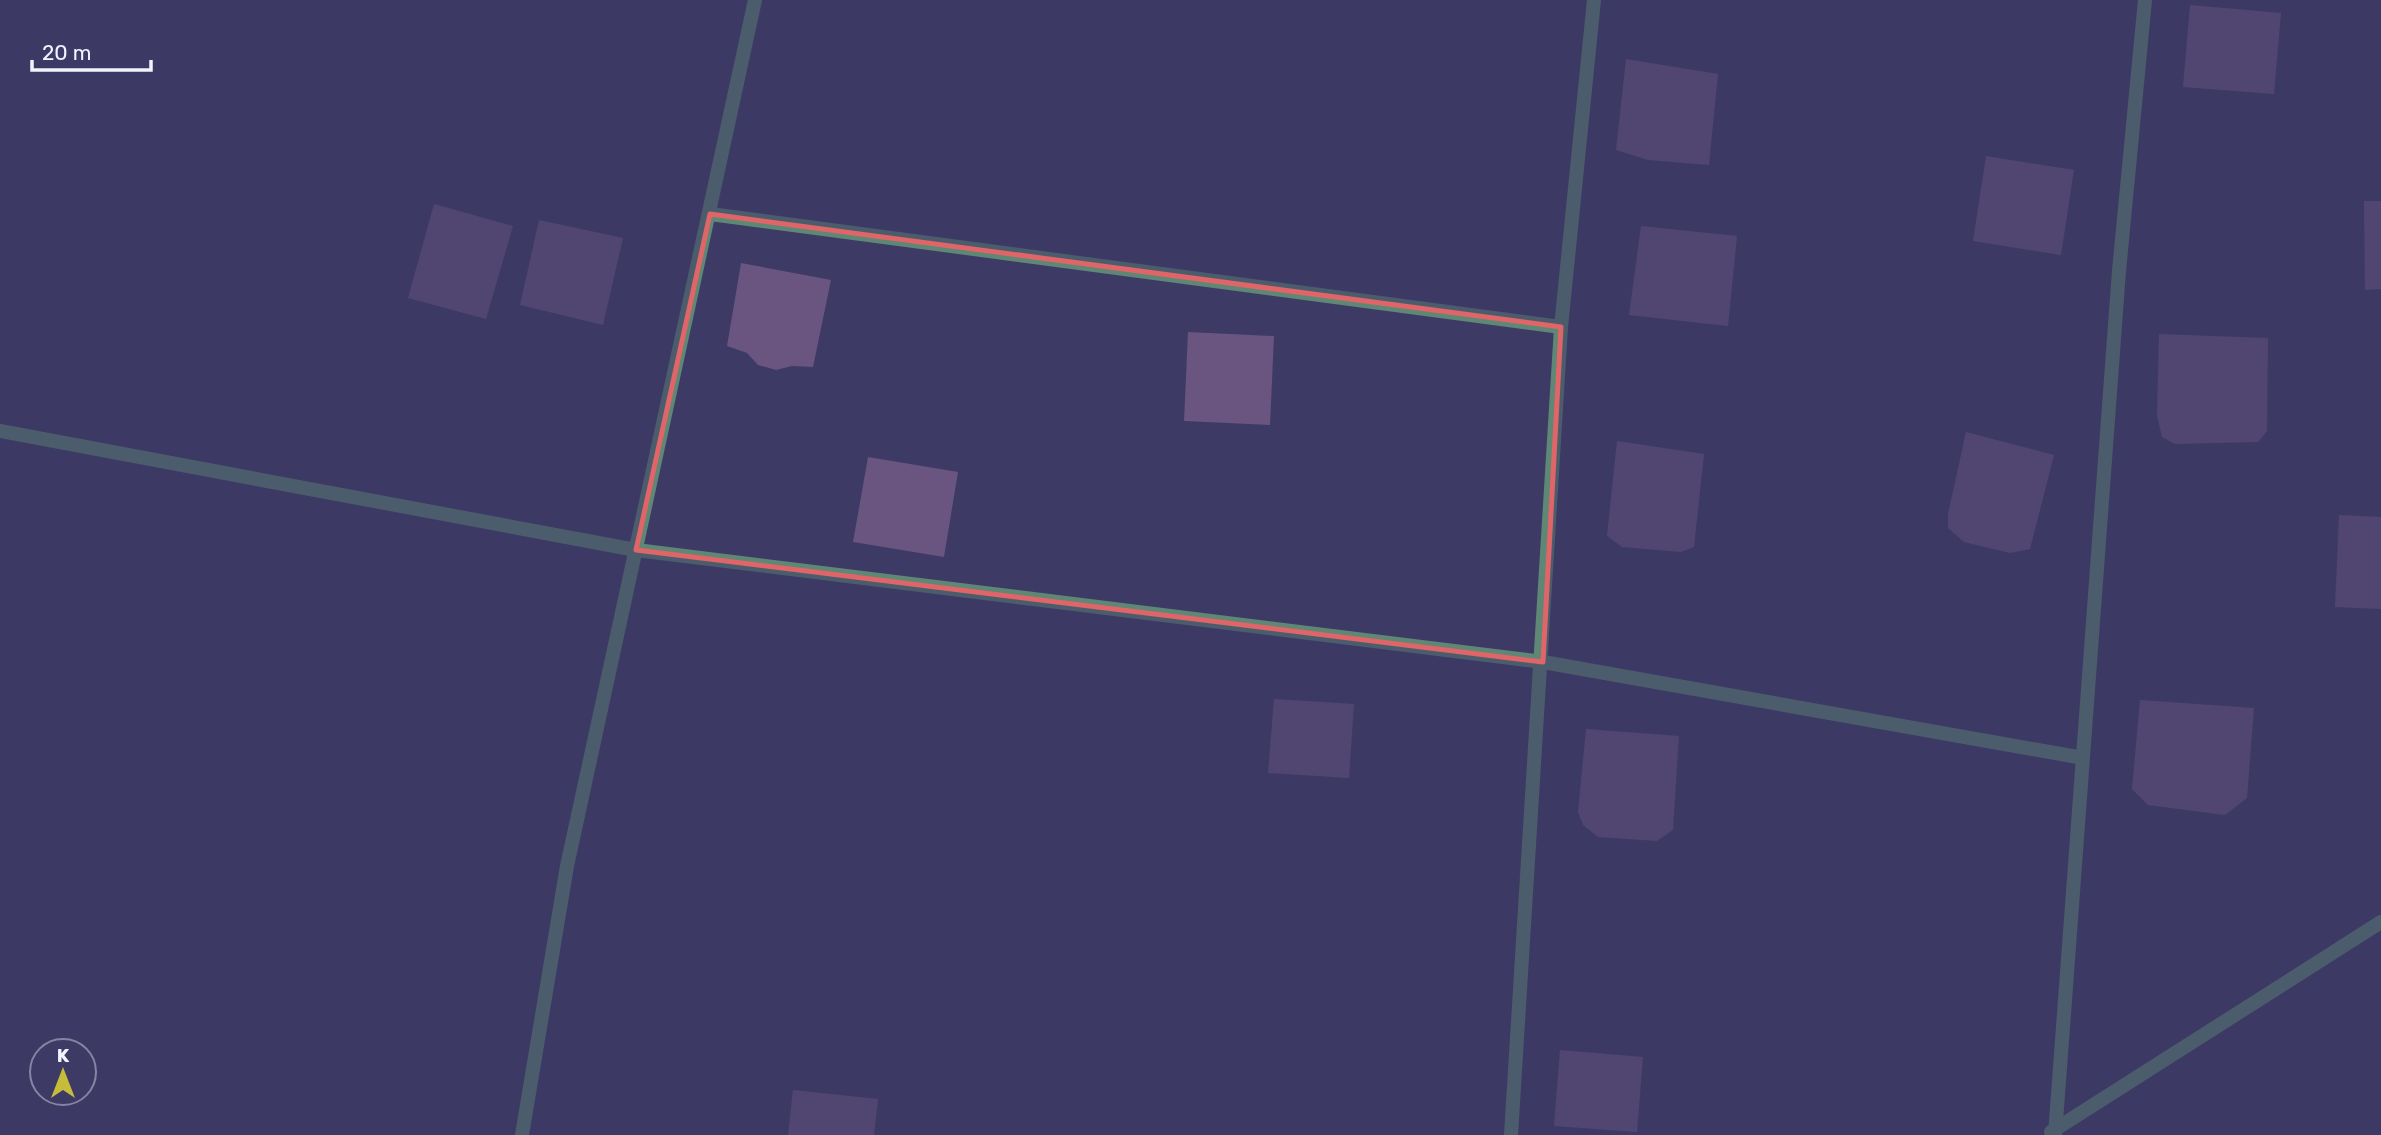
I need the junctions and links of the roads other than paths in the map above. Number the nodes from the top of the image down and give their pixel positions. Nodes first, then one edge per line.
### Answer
1 (755, 0) edge
2 (1594, 0) edge
3 (2145, 0) edge
4 (710, 214) junction
5 (1561, 327) junction
6 (0, 431) edge
7 (636, 550) junction
8 (1543, 662) junction
9 (2083, 758) junction
10 (2381, 922) edge
11 (2053, 1133) edge
12 (522, 1135) edge
13 (1511, 1135) edge

1 - 4 street
2 - 5 street
3 - 9 street
4 - 5 street
4 - 7 street
5 - 8 street
6 - 7 street
7 - 8 street
7 - 12 street
8 - 9 street
8 - 13 street
9 - 11 street
10 - 11 street

